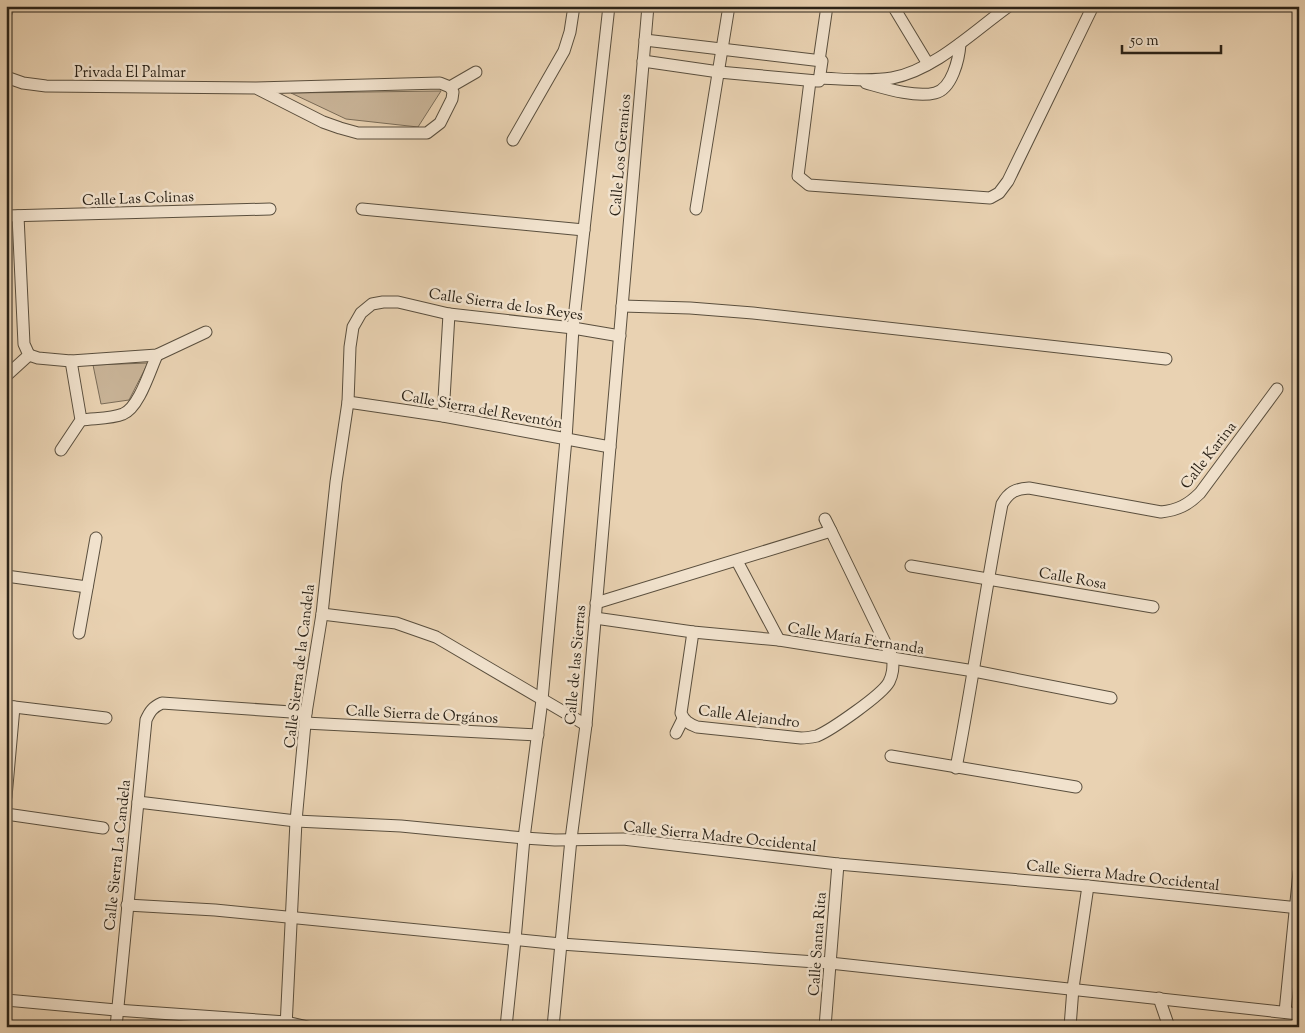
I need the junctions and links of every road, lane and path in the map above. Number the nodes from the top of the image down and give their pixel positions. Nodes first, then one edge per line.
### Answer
1 (9, 6) edge
2 (574, 6) edge
3 (609, 6) edge
4 (648, 6) edge
5 (729, 6) edge
6 (827, 6) edge
7 (893, 6) edge
8 (1009, 6) edge
9 (1093, 6) edge
10 (6, 13) edge
11 (645, 40) junction
12 (960, 44) junction
13 (722, 50) junction
14 (819, 60) junction
15 (643, 61) junction
16 (928, 64) junction
17 (476, 72) dead end
18 (719, 72) junction
19 (6, 77) edge
20 (815, 79) junction
21 (852, 80) junction
22 (450, 87) junction
23 (256, 88) junction
24 (513, 140) dead end
25 (270, 209) dead end
26 (362, 209) dead end
27 (696, 209) dead end
28 (12, 216) edge
29 (584, 230) junction
30 (622, 306) junction
31 (361, 313) joint
32 (449, 314) junction
33 (573, 328) junction
34 (206, 332) dead end
35 (620, 336) junction
36 (29, 354) junction
37 (157, 355) junction
38 (1166, 359) dead end
39 (71, 361) junction
40 (6, 376) edge
41 (1277, 389) dead end
42 (348, 402) junction
43 (443, 416) junction
44 (80, 420) junction
45 (566, 439) junction
46 (610, 447) junction
47 (61, 450) dead end
48 (825, 519) dead end
49 (831, 531) junction
50 (96, 538) dead end
51 (737, 561) junction
52 (911, 566) dead end
53 (6, 576) edge
54 (988, 578) junction
55 (87, 587) junction
56 (596, 603) junction
57 (1153, 607) dead end
58 (322, 614) junction
59 (595, 618) junction
60 (692, 632) junction
61 (80, 633) dead end
62 (779, 640) junction
63 (892, 659) junction
64 (974, 671) junction
65 (1111, 698) dead end
66 (542, 700) junction
67 (10, 706) edge
68 (155, 706) joint
69 (106, 718) dead end
70 (306, 718) junction
71 (683, 719) junction
72 (586, 725) junction
73 (676, 733) dead end
74 (538, 735) junction
75 (891, 756) dead end
76 (956, 768) junction
77 (1076, 787) dead end
78 (6, 797) edge
79 (138, 802) junction
80 (6, 814) edge
81 (296, 821) junction
82 (103, 828) dead end
83 (524, 838) junction
84 (571, 840) junction
85 (838, 864) junction
86 (1299, 872) edge
87 (1088, 886) junction
88 (127, 905) junction
89 (1297, 907) edge
90 (291, 918) junction
91 (515, 940) junction
92 (560, 944) junction
93 (830, 963) junction
94 (1073, 988) junction
95 (1159, 998) junction
96 (6, 1000) edge
97 (116, 1010) junction
98 (1285, 1012) junction
99 (1299, 1014) edge
100 (286, 1024) edge
101 (116, 1027) edge
102 (308, 1027) edge
103 (506, 1027) edge
104 (553, 1027) edge
105 (825, 1027) edge
106 (1070, 1027) edge
107 (1169, 1027) edge

1 - 10 street
2 - 24 street
3 - 29 street, Calle de las Sierras
4 - 11 street, Calle Los Geranios
5 - 13 street
6 - 14 street
7 - 16 street
8 - 12 street
9 - 20 street
11 - 13 street
11 - 15 street, Calle Los Geranios
12 - 16 street
12 - 21 street
13 - 14 street
13 - 18 street
14 - 20 street
15 - 18 street
15 - 30 street, Calle Los Geranios
16 - 21 street
17 - 22 street
18 - 20 street
18 - 27 street
19 - 23 street, Privada El Palmar
20 - 21 street
22 - 23 street, Privada El Palmar
22 - 23 street, Privada El Palmar
25 - 28 street, Calle Las Colinas
26 - 29 street
28 - 36 street
29 - 33 street, Calle de las Sierras
30 - 35 street, Calle de las Sierras
30 - 38 street
31 - 32 street, Calle Sierra de los Reyes
31 - 42 street, Calle Sierra de la Candela
32 - 33 street, Calle Sierra de los Reyes
32 - 43 street
33 - 35 street, Calle Sierra de los Reyes
33 - 45 street, Calle de las Sierras
34 - 37 street
35 - 46 street, Calle de las Sierras
36 - 39 street
36 - 40 street
37 - 39 street
37 - 44 street
39 - 44 street
41 - 54 street, Calle Karina
42 - 43 street, Calle Sierra del Reventón
42 - 58 street, Calle Sierra de la Candela
43 - 45 street, Calle Sierra del Reventón
44 - 47 street
45 - 46 street, Calle Sierra del Reventón
45 - 66 street, Calle de las Sierras
46 - 56 street, Calle de las Sierras
48 - 49 street
49 - 51 street
49 - 63 street
50 - 55 street
51 - 56 street
51 - 62 street
52 - 54 street, Calle Rosa
53 - 55 street
54 - 57 street, Calle Rosa
54 - 64 street
55 - 61 street
56 - 59 street, Calle de las Sierras
58 - 66 street
58 - 70 street, Calle Sierra de la Candela
59 - 60 street, Calle María Fernanda
59 - 72 street, Calle de las Sierras
60 - 62 street, Calle María Fernanda
60 - 71 street, Calle Alejandro
62 - 63 street, Calle María Fernanda
63 - 64 street, Calle María Fernanda
63 - 71 street, Calle Alejandro
64 - 65 street, Calle María Fernanda
64 - 76 street
66 - 72 street
66 - 74 street, Calle de las Sierras
67 - 69 street
67 - 78 street
68 - 70 street, Calle Sierra de Orgános
68 - 79 street, Calle Sierra La Candela
70 - 74 street, Calle Sierra de Orgános
70 - 81 street, Calle Sierra de la Candela
71 - 73 street
72 - 84 street, Calle de las Sierras
74 - 83 street, Calle de las Sierras
75 - 76 street
76 - 77 street
79 - 81 street, Calle Sierra Madre Occidental
79 - 88 street, Calle Sierra La Candela
80 - 82 street
81 - 83 street, Calle Sierra Madre Occidental
81 - 90 street, Calle Sierra de la Candela
83 - 84 street, Calle Sierra Madre Occidental
83 - 91 street, Calle de las Sierras
84 - 85 street, Calle Sierra Madre Occidental
84 - 92 street, Calle de las Sierras
85 - 87 street, Calle Sierra Madre Occidental
85 - 93 street, Calle Santa Rita
86 - 89 street
87 - 89 street, Calle Sierra Madre Occidental
87 - 94 street
88 - 90 street
88 - 97 street, Calle Sierra La Candela
89 - 98 street
90 - 91 street
90 - 100 street, Calle Sierra de la Candela
91 - 92 street
91 - 103 street, Calle de las Sierras
92 - 93 street
92 - 104 street, Calle de las Sierras
93 - 94 street
93 - 105 street, Calle Santa Rita
94 - 95 street
94 - 106 street
95 - 98 street
95 - 107 street
96 - 97 street
97 - 100 street
97 - 101 street, Calle Sierra La Candela
98 - 99 street
100 - 102 street

